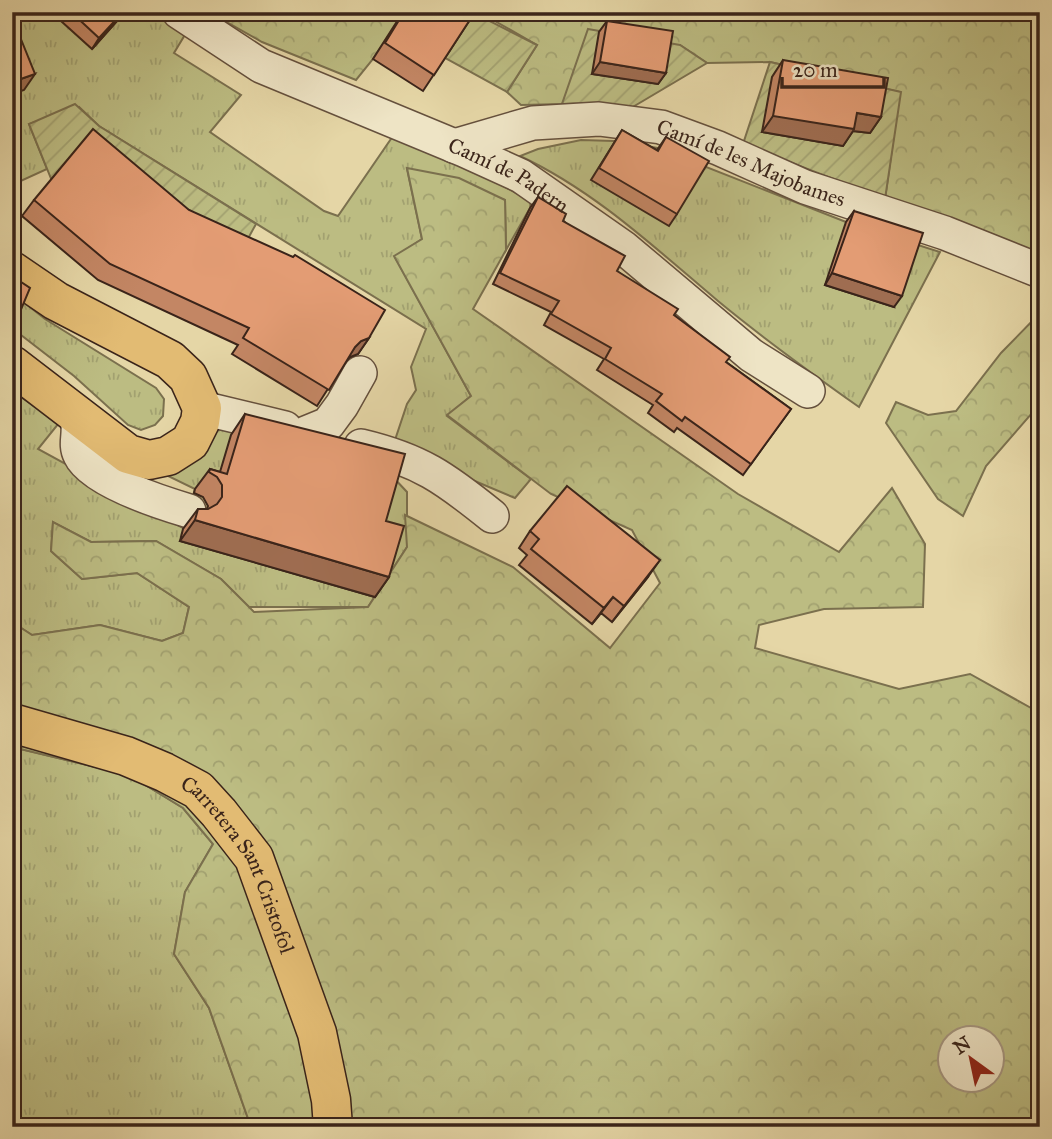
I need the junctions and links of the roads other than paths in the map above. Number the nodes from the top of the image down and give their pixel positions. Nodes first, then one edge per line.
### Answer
1 (179, 12) edge
2 (454, 146) junction
3 (12, 271) edge
4 (1040, 271) edge
5 (12, 365) edge
6 (360, 373) dead end
7 (808, 391) dead end
8 (202, 408) junction
9 (75, 413) junction
10 (306, 433) junction
11 (189, 511) dead end
12 (492, 516) dead end
13 (12, 723) edge
14 (333, 1127) edge

1 - 2 street, Camí de Padern
2 - 4 street, Camí de les Majobames
2 - 7 street, Camí de Padern
3 - 8 main road
5 - 9 main road
6 - 10 street
8 - 9 main road
8 - 10 street
9 - 11 street
10 - 12 street
13 - 14 main road, Carretera Sant Cristofol

